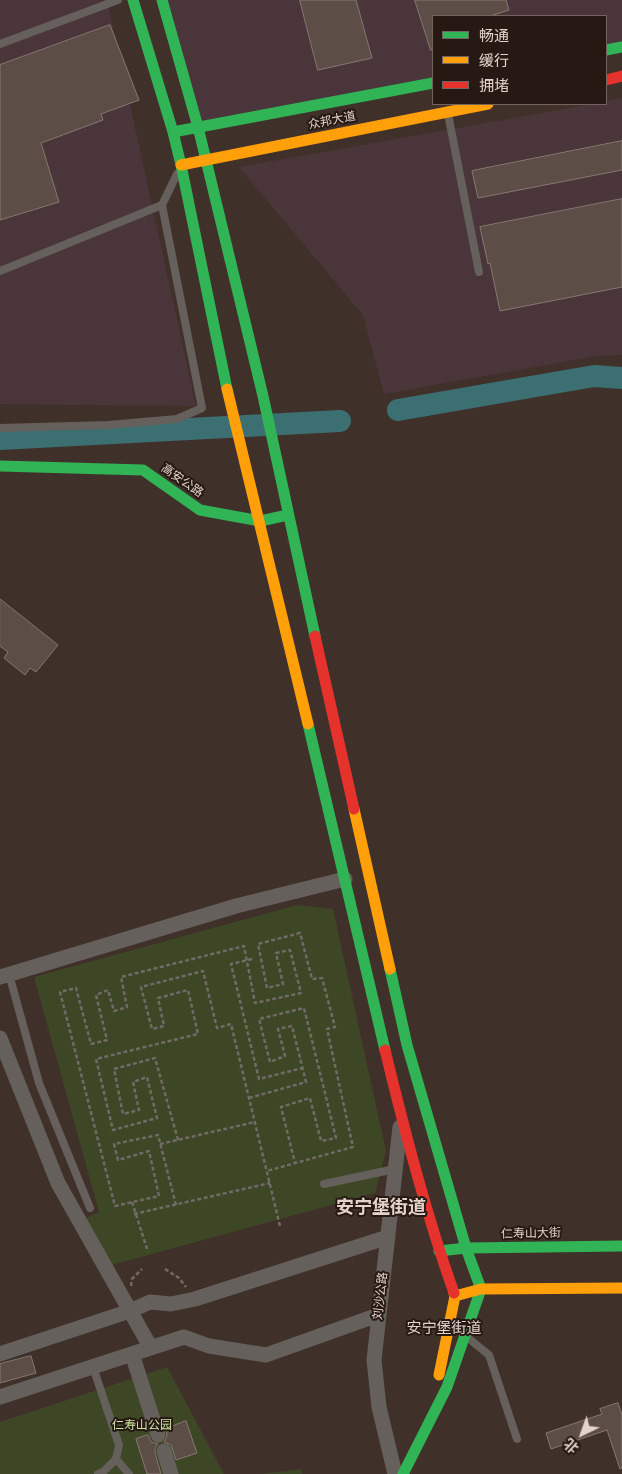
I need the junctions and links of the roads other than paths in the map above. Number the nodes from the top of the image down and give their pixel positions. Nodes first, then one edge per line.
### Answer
1 (118, 0) edge
2 (133, 0) edge
3 (162, 0) edge
4 (0, 44) edge
5 (622, 47) edge
6 (607, 50) edge
7 (622, 76) edge
8 (607, 80) edge
9 (432, 83) edge
10 (483, 105) edge
11 (447, 112) junction
12 (198, 126) junction
13 (173, 132) junction
14 (205, 161) junction
15 (181, 166) junction
16 (162, 205) junction
17 (0, 272) edge
18 (479, 272) dead end
19 (0, 428) edge
20 (0, 466) edge
21 (288, 515) junction
22 (260, 521) junction
23 (345, 879) junction
24 (5, 976) edge
25 (2, 1047) edge
26 (400, 1117) junction
27 (395, 1169) junction
28 (324, 1184) dead end
29 (90, 1208) dead end
30 (388, 1237) junction
31 (622, 1246) edge
32 (466, 1248) junction
33 (440, 1251) junction
34 (622, 1288) edge
35 (481, 1289) junction
36 (456, 1296) junction
37 (130, 1312) junction
38 (378, 1315) junction
39 (465, 1336) junction
40 (151, 1348) junction
41 (0, 1354) edge
42 (132, 1354) junction
43 (92, 1367) junction
44 (0, 1397) edge
45 (158, 1434) dead end
46 (517, 1439) dead end
47 (164, 1451) dead end
48 (116, 1458) junction
49 (98, 1474) edge
50 (129, 1474) edge
51 (171, 1474) edge
52 (396, 1474) edge
53 (402, 1474) edge

1 - 4 lane
2 - 13 main road
3 - 12 main road
5 - 6 main road
7 - 8 main road
9 - 12 main road, 众邦大道
10 - 11 main road, 众邦大道
11 - 14 main road, 众邦大道
11 - 18 lane
12 - 13 main road, 众邦大道
12 - 14 main road
13 - 15 main road
14 - 15 main road, 众邦大道
14 - 21 main road
15 - 16 lane
15 - 22 main road
16 - 17 lane
16 - 19 lane
20 - 22 main road, 高安公路
21 - 22 main road, 高安公路
21 - 32 main road
22 - 23 main road
23 - 24 street
23 - 26 main road
24 - 29 lane
25 - 37 street
26 - 27 street, 刘沙公路
26 - 33 main road
27 - 28 lane
27 - 30 street, 刘沙公路
30 - 37 street
30 - 38 street, 刘沙公路
31 - 32 main road, 仁寿山大街
32 - 33 main road, 仁寿山大街
32 - 35 main road
33 - 36 main road
34 - 35 main road
35 - 36 main road
35 - 39 main road
36 - 53 main road
37 - 40 street
37 - 41 street
38 - 40 street
38 - 52 street, 刘沙公路
39 - 46 lane
39 - 53 main road
40 - 42 street
42 - 43 street
42 - 45 street
43 - 44 street
43 - 48 lane
47 - 51 street
48 - 49 lane
48 - 50 lane

